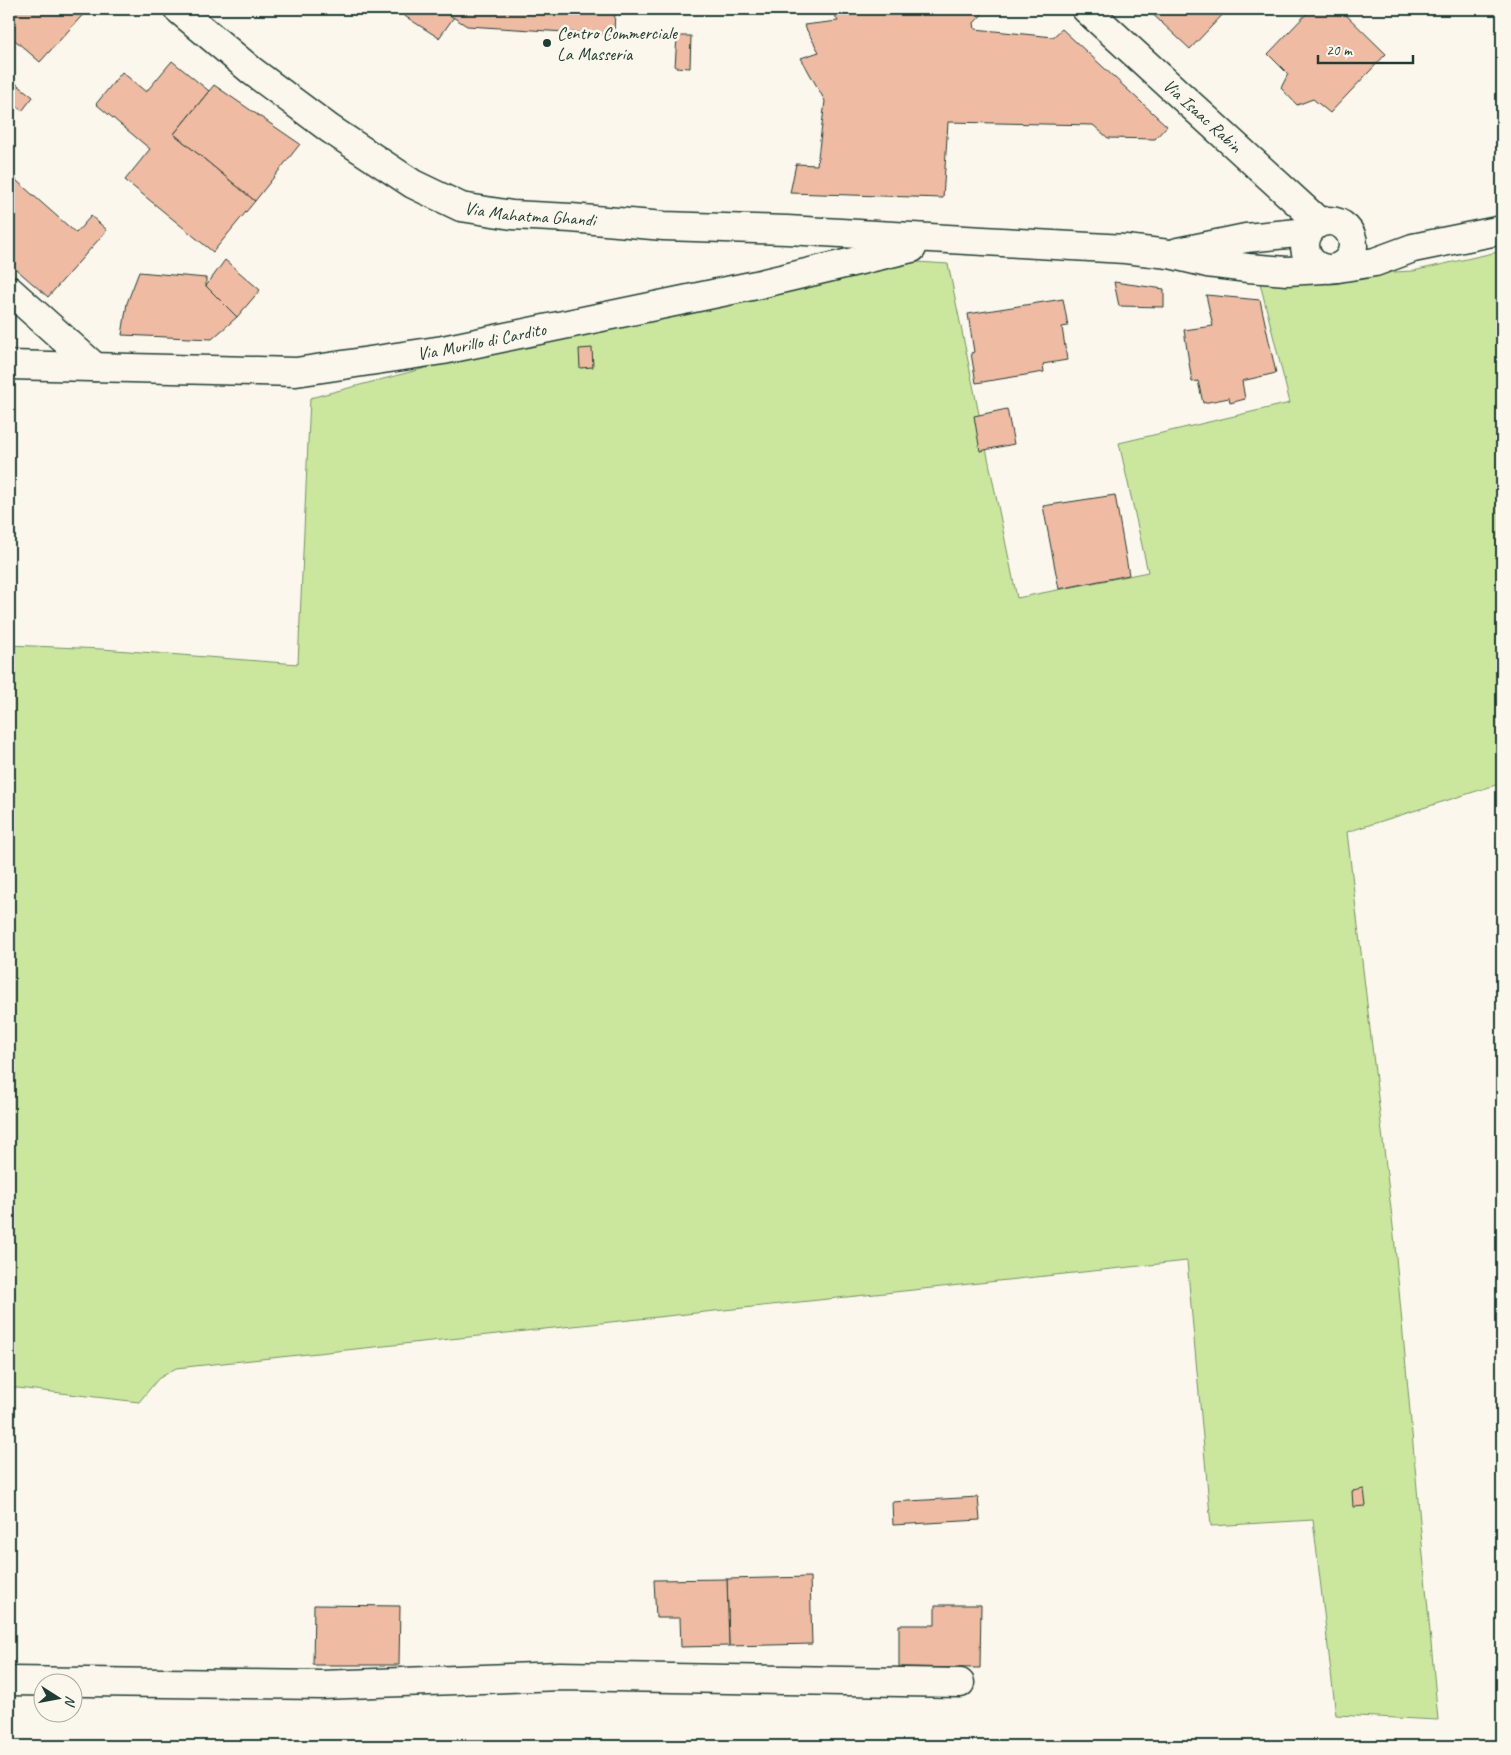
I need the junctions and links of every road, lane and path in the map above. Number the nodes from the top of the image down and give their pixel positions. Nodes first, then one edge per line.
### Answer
1 (178, 9) edge
2 (1086, 9) edge
3 (1314, 227) junction
4 (1348, 229) junction
5 (1502, 230) edge
6 (945, 240) junction
7 (1413, 248) junction
8 (1170, 254) junction
9 (1331, 268) junction
10 (9, 290) edge
11 (9, 365) edge
12 (95, 367) junction
13 (9, 1681) edge
14 (960, 1683) dead end

1 - 6 street, Via Mahatma Ghandi
2 - 3 street, Via Isaac Rabin
3 - 4 street
3 - 8 street
3 - 9 street
4 - 7 street
4 - 9 street
5 - 7 street
6 - 8 street
6 - 12 street, Via Murillo di Cardito
7 - 9 street
8 - 9 street
10 - 12 street
11 - 12 street, Via Murillo di Cardito
13 - 14 street

